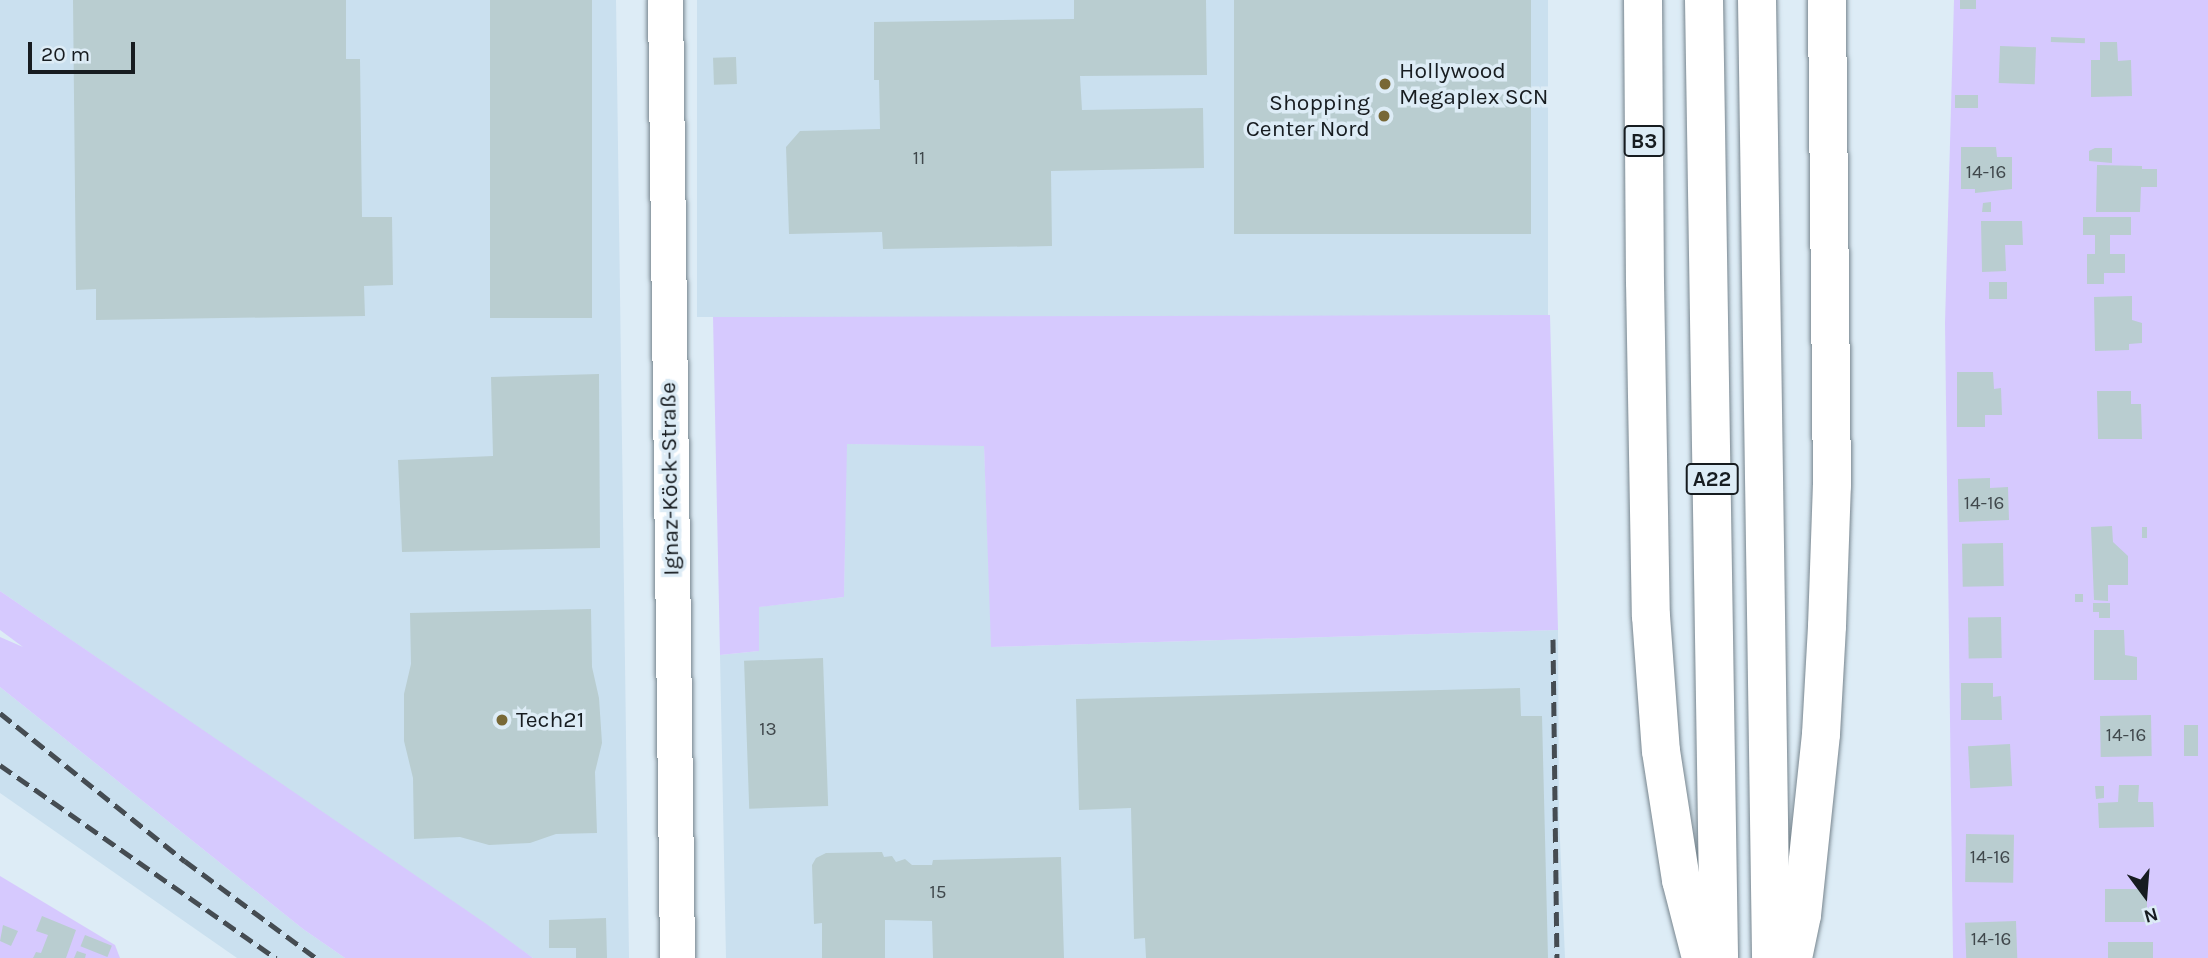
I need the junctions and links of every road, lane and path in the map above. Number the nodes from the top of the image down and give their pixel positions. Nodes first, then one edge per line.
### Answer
1 (665, 0) edge
2 (1643, 0) edge
3 (1704, 0) edge
4 (1757, 0) edge
5 (1827, 0) edge
6 (677, 958) edge
7 (1701, 958) edge
8 (1719, 958) edge
9 (1771, 958) edge
10 (1793, 958) edge

1 - 6 street, Ignaz-Köck-Straße
2 - 7 main road, B3
3 - 8 main road, A22
4 - 9 main road, A22
5 - 10 main road

